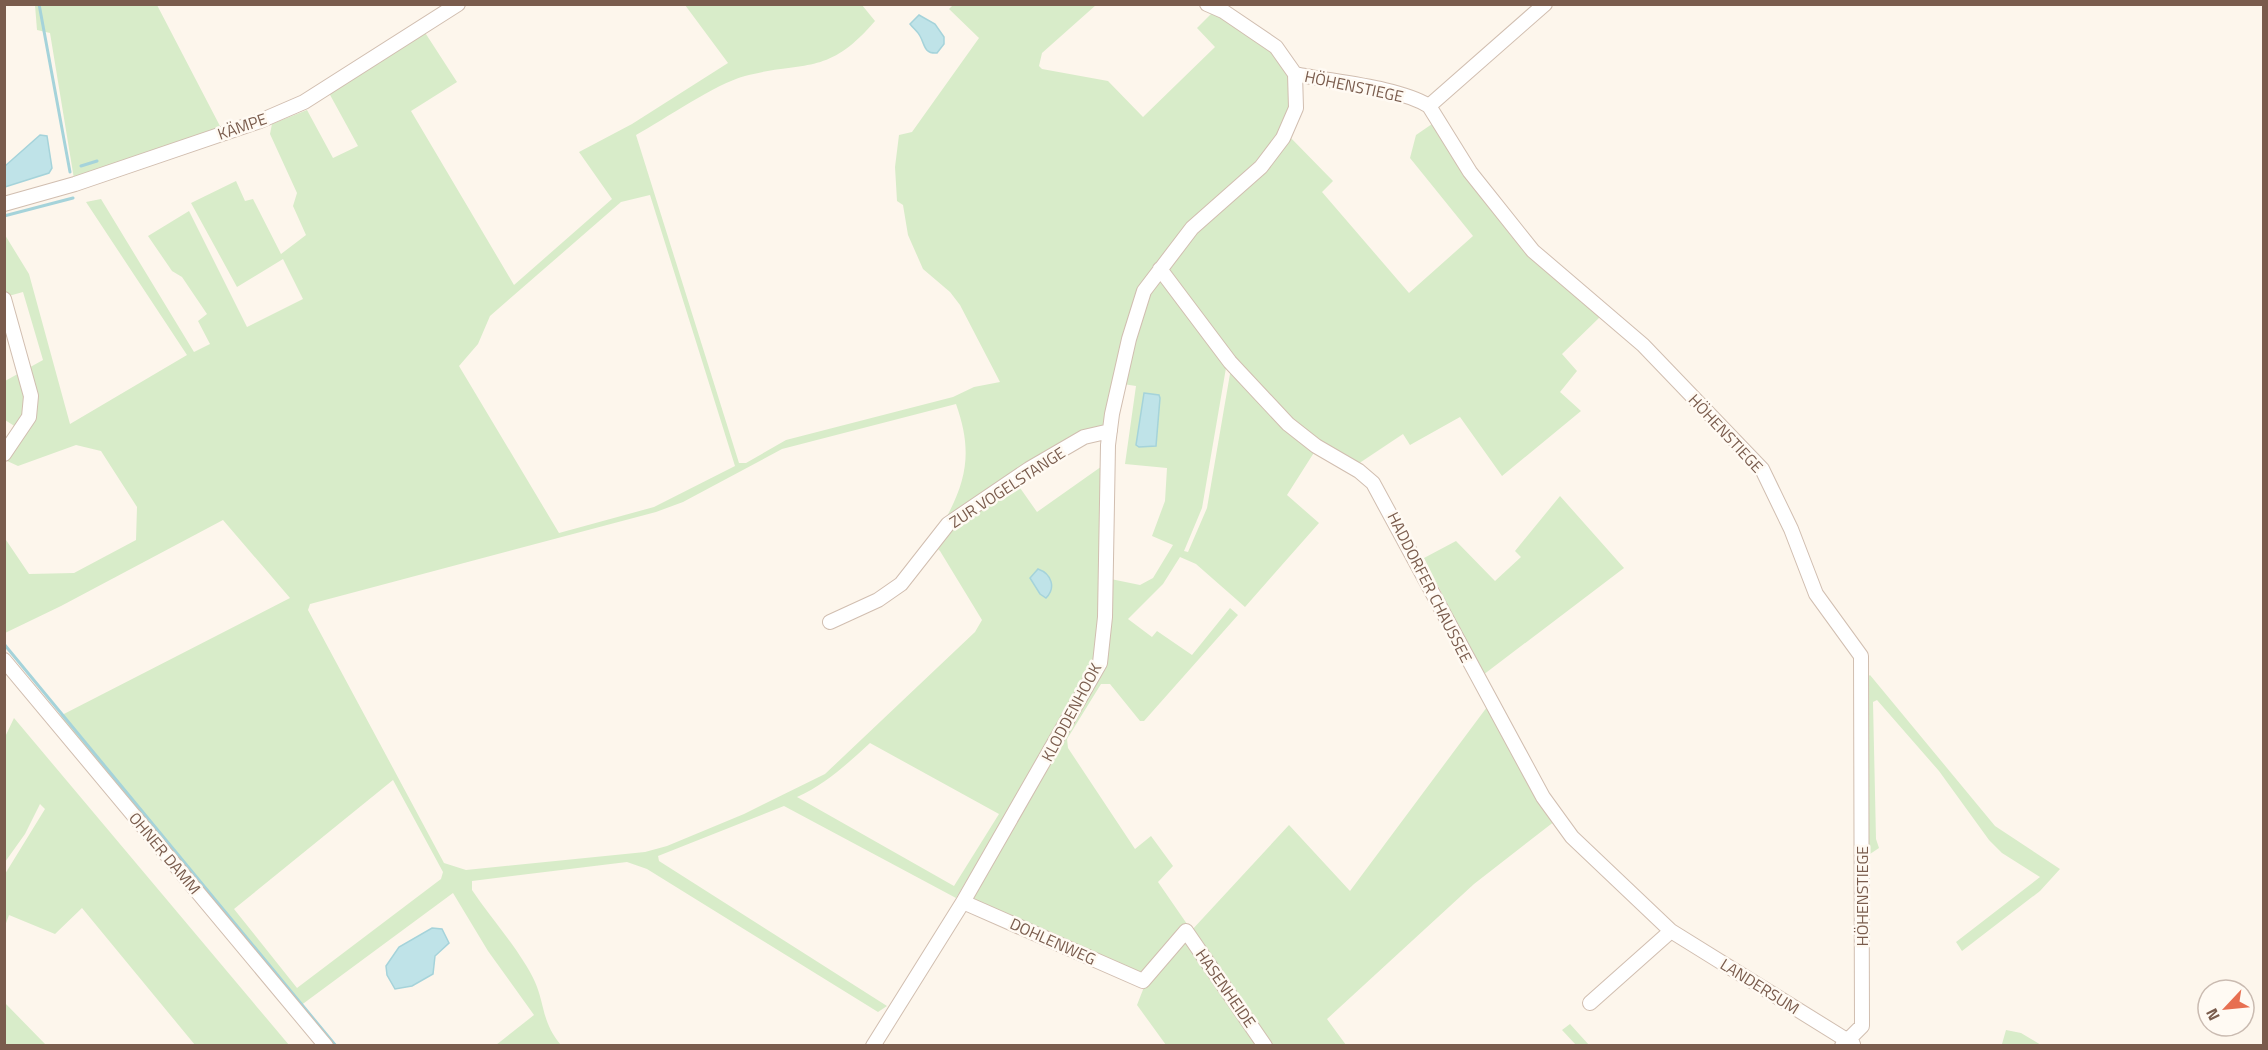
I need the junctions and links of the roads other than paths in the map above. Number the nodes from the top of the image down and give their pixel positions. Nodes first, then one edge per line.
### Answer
1 (458, 4) edge
2 (1207, 4) edge
3 (1545, 4) edge
4 (1223, 8) edge
5 (1295, 74) junction
6 (1429, 106) junction
7 (4, 204) edge
8 (1160, 269) junction
9 (4, 299) edge
10 (1110, 431) junction
11 (4, 454) edge
12 (830, 622) dead end
13 (4, 660) edge
14 (963, 902) junction
15 (1186, 931) joint
16 (1671, 931) junction
17 (1590, 1003) dead end
18 (1848, 1044) edge
19 (326, 1046) edge
20 (873, 1046) edge
21 (1265, 1046) edge

1 - 7 street, KÄMPE
2 - 4 street
3 - 6 street
4 - 5 street
5 - 6 street, HÖHENSTIEGE
5 - 8 street, KLODDENHOOK
6 - 18 street, HÖHENSTIEGE
8 - 10 street, KLODDENHOOK
8 - 16 street, HADDORFER CHAUSSEE
9 - 11 street
10 - 12 street, ZUR VOGELSTANGE
10 - 14 street, KLODDENHOOK
13 - 19 street, OHNER DAMM
14 - 15 street, DOHLENWEG
14 - 20 street, KLODDENHOOK
15 - 21 street, HASENHEIDE
16 - 17 street
16 - 18 street, LANDERSUM

